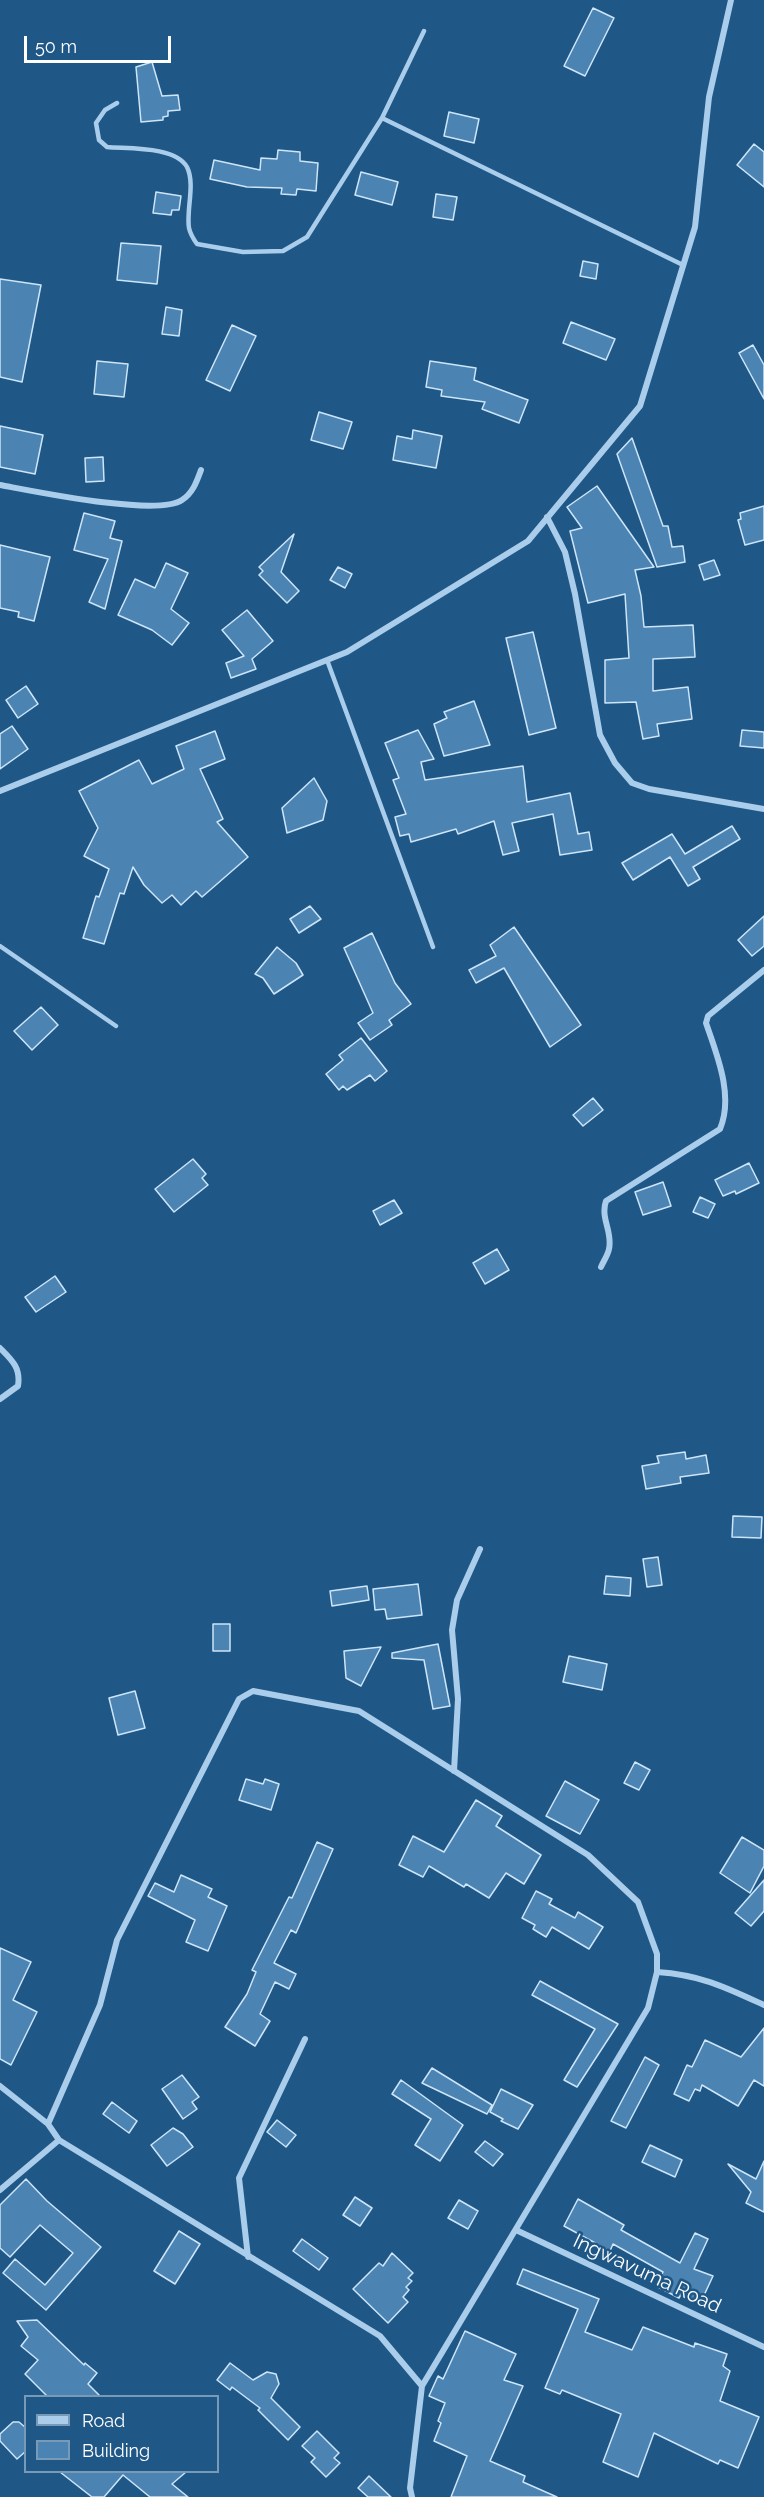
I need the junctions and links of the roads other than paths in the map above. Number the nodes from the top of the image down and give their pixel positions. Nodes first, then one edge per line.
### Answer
1 (731, 0) edge
2 (424, 31) dead end
3 (117, 103) dead end
4 (382, 118) junction
5 (683, 266) junction
6 (201, 470) dead end
7 (0, 485) edge
8 (547, 517) junction
9 (327, 660) junction
10 (0, 791) edge
11 (764, 809) edge
12 (0, 946) edge
13 (433, 947) dead end
14 (764, 970) edge
15 (116, 1026) dead end
16 (601, 1267) dead end
17 (0, 1348) edge
18 (0, 1399) edge
19 (480, 1549) dead end
20 (454, 1771) junction
21 (657, 1972) junction
22 (764, 2005) edge
23 (305, 2039) dead end
24 (0, 2086) edge
25 (48, 2124) junction
26 (59, 2140) junction
27 (0, 2190) edge
28 (516, 2230) junction
29 (248, 2258) junction
30 (764, 2347) edge
31 (422, 2386) junction
32 (412, 2497) edge

1 - 5 street
2 - 4 lane
3 - 4 lane
4 - 5 lane
5 - 8 street
6 - 7 street
8 - 9 street
8 - 11 street
9 - 10 street
9 - 13 lane
12 - 15 lane
14 - 16 street
17 - 18 street
19 - 20 street
20 - 21 street
20 - 25 street
21 - 22 street
21 - 28 street
23 - 29 street
24 - 25 street
25 - 26 street
26 - 27 street
26 - 29 street
28 - 30 street, Ingwavuma Road
28 - 31 street
29 - 31 street
31 - 32 street

